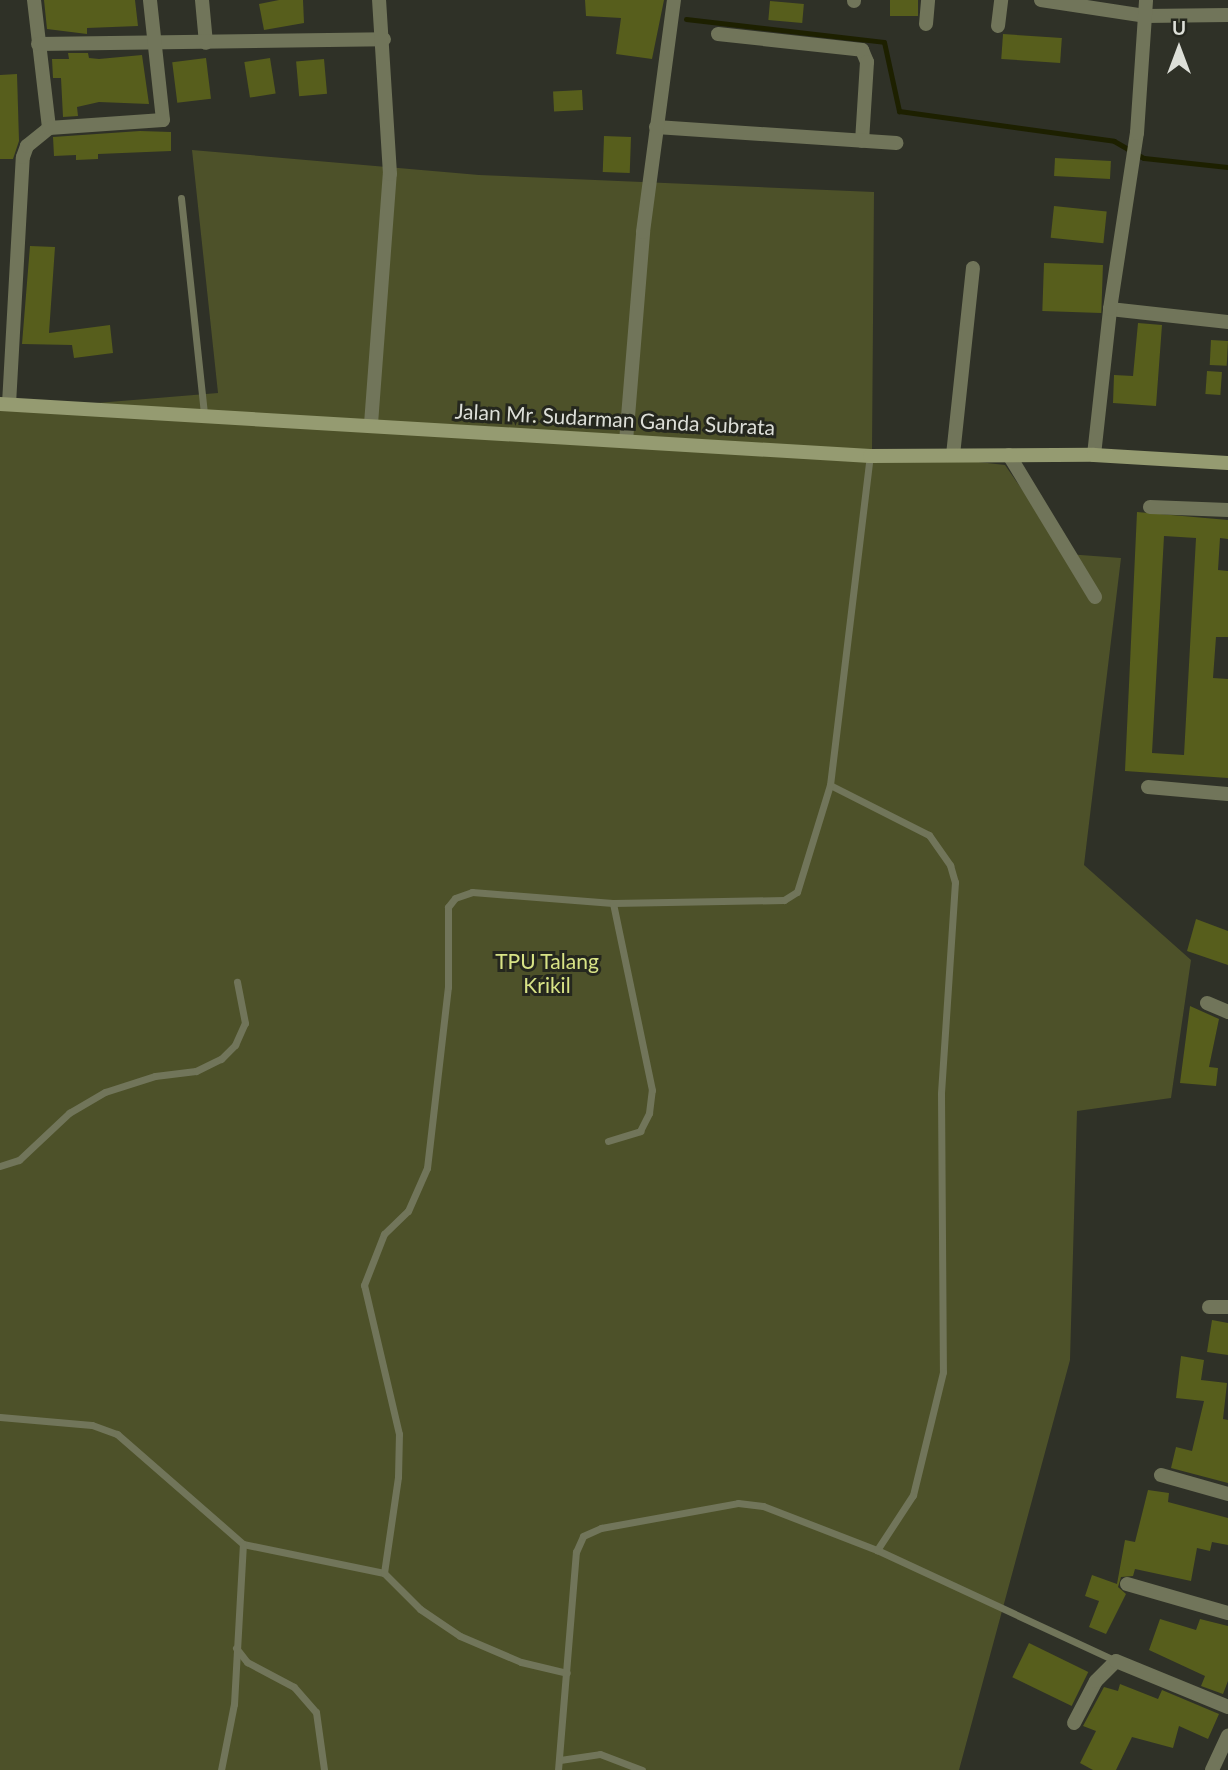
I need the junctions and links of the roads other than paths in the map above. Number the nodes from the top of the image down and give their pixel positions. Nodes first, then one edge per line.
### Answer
1 (34, 0) edge
2 (150, 0) edge
3 (202, 0) edge
4 (379, 0) edge
5 (674, 0) edge
6 (928, 0) edge
7 (1001, 0) edge
8 (1041, 0) edge
9 (1146, 0) edge
10 (1228, 15) edge
11 (1145, 16) junction
12 (926, 24) dead end
13 (998, 26) dead end
14 (718, 34) dead end
15 (384, 39) junction
16 (153, 43) junction
17 (206, 43) junction
18 (38, 44) junction
19 (656, 127) junction
20 (49, 128) junction
21 (862, 141) junction
22 (896, 143) dead end
23 (181, 198) dead end
24 (974, 268) dead end
25 (1110, 309) junction
26 (1228, 322) edge
27 (5, 404) edge
28 (204, 414) junction
29 (371, 424) junction
30 (626, 441) junction
31 (953, 455) junction
32 (1009, 455) junction
33 (1094, 455) junction
34 (870, 456) junction
35 (1228, 463) edge
36 (1150, 507) dead end
37 (1228, 510) edge
38 (1095, 597) dead end
39 (830, 785) junction
40 (1147, 787) dead end
41 (1228, 794) edge
42 (613, 903) junction
43 (237, 982) dead end
44 (1207, 1003) dead end
45 (1228, 1013) edge
46 (608, 1141) dead end
47 (0, 1167) edge
48 (1209, 1307) dead end
49 (1228, 1307) edge
50 (0, 1417) edge
51 (1161, 1475) dead end
52 (1228, 1494) edge
53 (243, 1545) junction
54 (877, 1550) junction
55 (384, 1573) junction
56 (1128, 1584) dead end
57 (1228, 1613) edge
58 (236, 1648) junction
59 (1116, 1661) junction
60 (567, 1673) junction
61 (1228, 1707) edge
62 (1074, 1723) dead end
63 (1228, 1735) edge
64 (559, 1760) junction
65 (221, 1770) edge
66 (324, 1770) edge
67 (558, 1770) edge
68 (642, 1770) edge
69 (1212, 1770) edge

1 - 18 street
2 - 16 street
3 - 17 street
4 - 15 street
5 - 19 street
6 - 12 street
7 - 13 street
8 - 11 street
9 - 11 street
10 - 11 street
11 - 25 street
14 - 21 street
15 - 17 street
15 - 29 street
16 - 17 street
16 - 18 street
16 - 20 street
18 - 20 street
19 - 21 street
19 - 30 street
20 - 27 street
21 - 22 street
23 - 28 lane
24 - 31 street
25 - 26 street
25 - 33 street
27 - 28 street, Jalan Mr. Sudarman Ganda Subrata
28 - 29 street, Jalan Mr. Sudarman Ganda Subrata
29 - 30 street, Jalan Mr. Sudarman Ganda Subrata
30 - 34 street, Jalan Mr. Sudarman Ganda Subrata
31 - 32 street, Jalan Mr. Sudarman Ganda Subrata
31 - 34 street, Jalan Mr. Sudarman Ganda Subrata
32 - 33 street, Jalan Mr. Sudarman Ganda Subrata
32 - 38 street
33 - 35 street, Jalan Mr. Sudarman Ganda Subrata
34 - 39 lane
36 - 37 street
39 - 42 lane
39 - 54 lane
40 - 41 street
42 - 46 lane
42 - 55 lane
43 - 47 lane
44 - 45 street
48 - 49 street
50 - 53 lane
51 - 52 street
53 - 55 lane
53 - 58 lane
54 - 59 lane
54 - 60 lane
55 - 60 lane
56 - 57 street
58 - 65 lane
58 - 66 lane
59 - 61 street
59 - 62 street
60 - 64 lane
63 - 69 street
64 - 67 lane
64 - 68 lane

